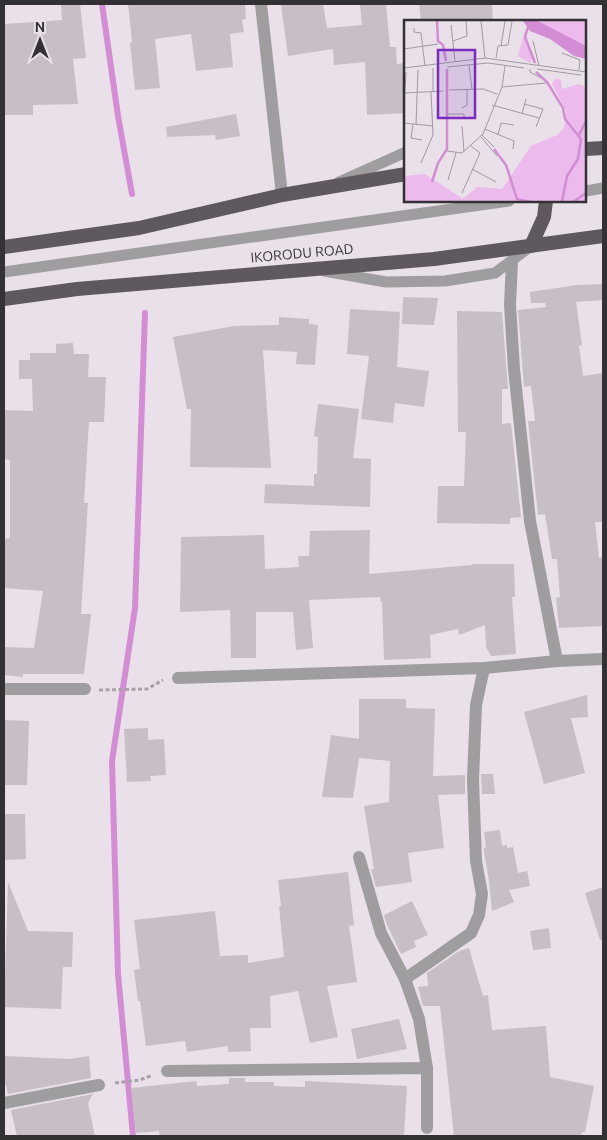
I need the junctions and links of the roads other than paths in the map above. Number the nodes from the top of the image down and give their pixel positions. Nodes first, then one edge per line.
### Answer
1 (261, 4) edge
2 (603, 148) edge
3 (587, 150) edge
4 (404, 153) edge
5 (404, 174) edge
6 (330, 187) junction
7 (603, 188) edge
8 (587, 191) edge
9 (282, 195) junction
10 (502, 202) edge
11 (546, 202) edge
12 (603, 236) edge
13 (531, 246) junction
14 (4, 247) edge
15 (512, 260) junction
16 (310, 269) junction
17 (4, 272) edge
18 (4, 299) edge
19 (603, 659) edge
20 (557, 661) junction
21 (484, 668) junction
22 (178, 678) dead end
23 (4, 689) edge
24 (85, 689) dead end
25 (359, 857) dead end
26 (406, 979) junction
27 (427, 1068) junction
28 (167, 1071) dead end
29 (103, 1085) road end
30 (4, 1103) edge
31 (427, 1128) dead end

1 - 9 street
2 - 3 highway
4 - 6 lane
5 - 6 highway
6 - 9 highway
7 - 8 lane
9 - 14 highway
10 - 17 lane
11 - 13 highway
12 - 13 highway, IKORODU ROAD
13 - 15 lane
13 - 16 highway, IKORODU ROAD
15 - 16 lane
15 - 20 street
16 - 18 highway, IKORODU ROAD
19 - 20 street
20 - 21 street
21 - 22 street
21 - 26 street
23 - 24 street
25 - 26 street
26 - 27 street
27 - 28 street
27 - 31 street
29 - 30 street

